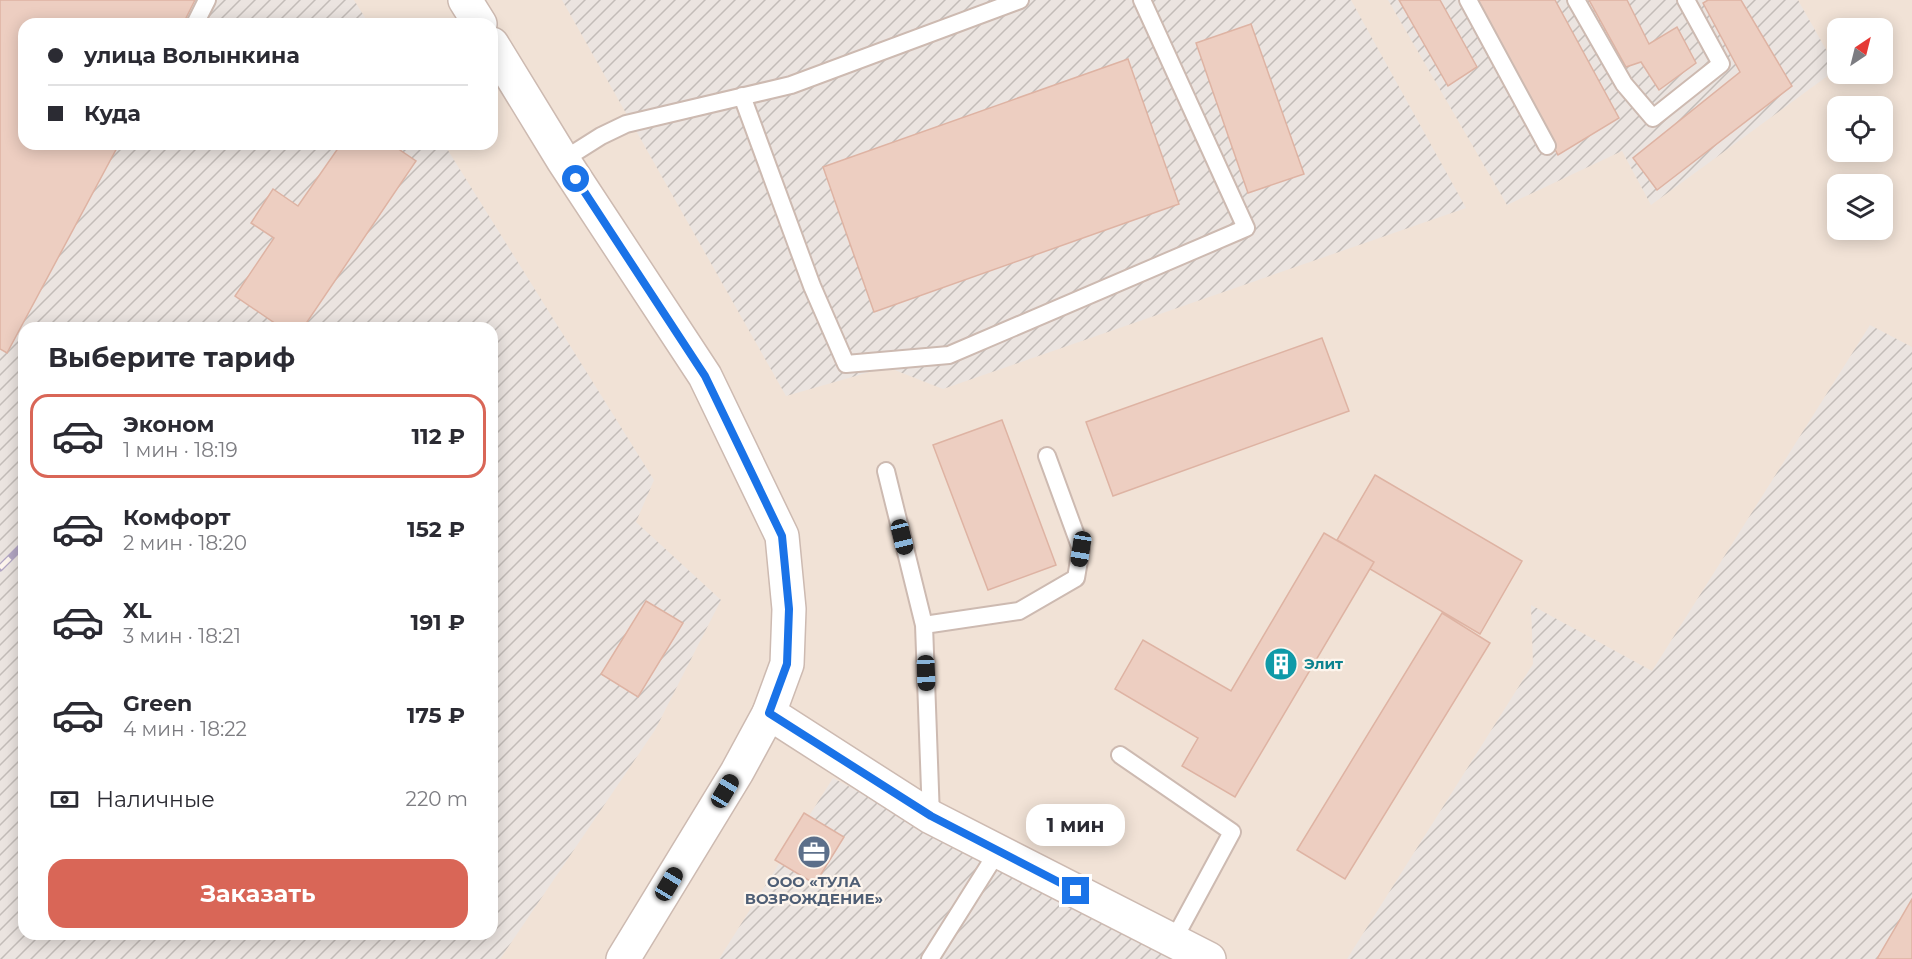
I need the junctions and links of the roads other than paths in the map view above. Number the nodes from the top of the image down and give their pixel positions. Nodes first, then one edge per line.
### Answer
1 (207, 0) edge
2 (465, 0) edge
3 (1020, 0) edge
4 (1142, 0) edge
5 (1468, 0) edge
6 (1576, 0) edge
7 (1686, 0) edge
8 (198, 18) edge
9 (476, 18) edge
10 (498, 54) edge
11 (742, 96) junction
12 (1547, 146) dead end
13 (563, 160) junction
14 (1047, 456) dead end
15 (886, 471) dead end
16 (924, 625) junction
17 (769, 713) junction
18 (1120, 755) dead end
19 (931, 816) junction
20 (998, 850) junction
21 (1173, 940) junction
22 (623, 959) edge
23 (930, 959) edge
24 (1209, 959) edge

1 - 8 lane
2 - 9 street
3 - 11 lane
4 - 11 lane
5 - 12 lane
6 - 7 lane
10 - 13 street
11 - 13 lane
13 - 17 street
14 - 16 lane
15 - 16 lane
16 - 19 lane
17 - 19 street
17 - 22 street
18 - 21 lane
19 - 20 street
20 - 21 street
20 - 23 lane
21 - 24 street

